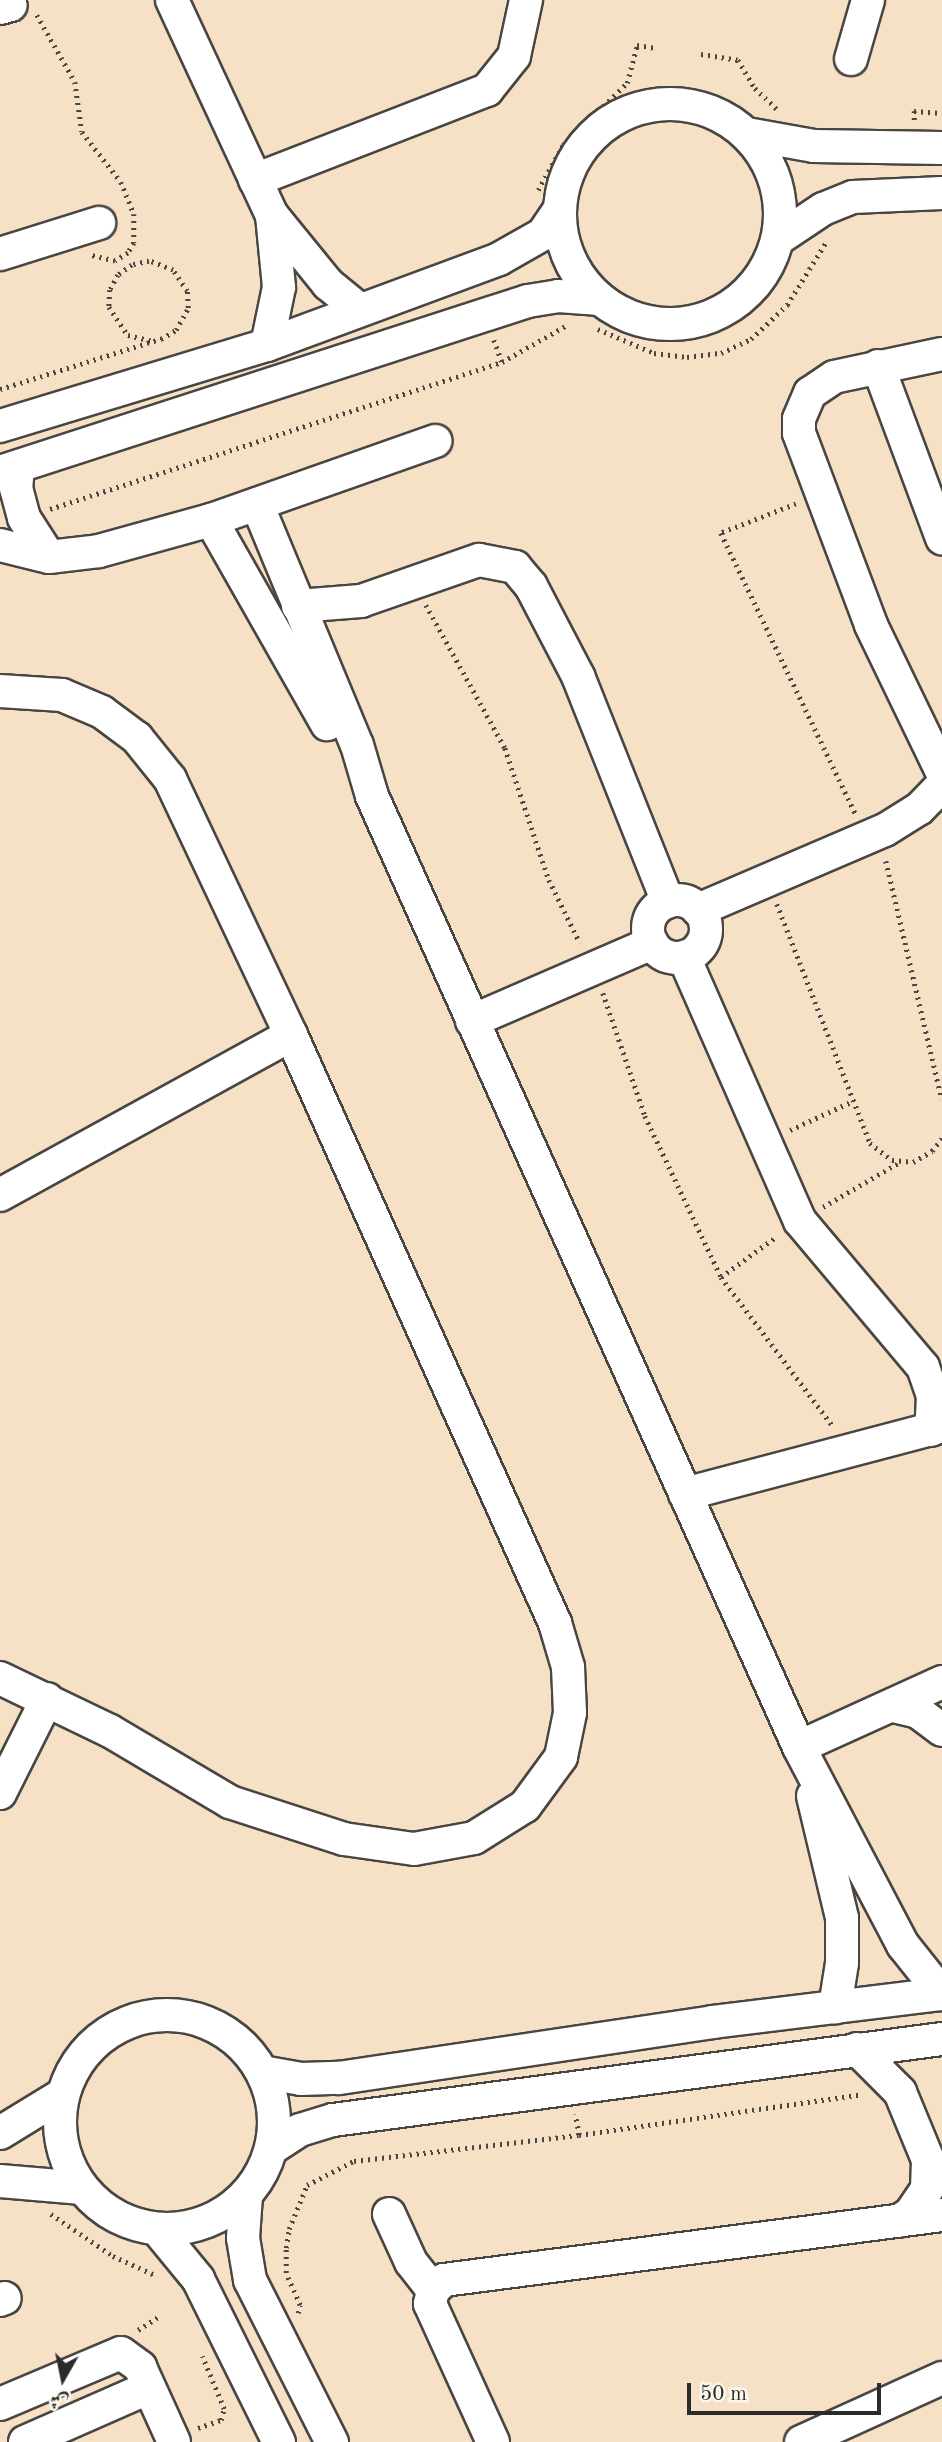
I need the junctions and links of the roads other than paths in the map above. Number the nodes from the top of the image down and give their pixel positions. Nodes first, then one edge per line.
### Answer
1 (173, 0) edge
2 (526, 0) edge
3 (867, 0) edge
4 (851, 59) dead end
5 (747, 134) junction
6 (929, 147) edge
7 (255, 180) junction
8 (942, 193) edge
9 (548, 203) junction
10 (272, 215) junction
11 (99, 223) dead end
12 (778, 239) junction
13 (0, 254) edge
14 (360, 310) junction
15 (594, 312) junction
16 (267, 345) junction
17 (942, 354) edge
18 (878, 366) junction
19 (0, 426) edge
20 (435, 441) dead end
21 (9, 470) edge
22 (257, 503) junction
23 (211, 520) junction
24 (942, 538) edge
25 (0, 545) edge
26 (49, 557) junction
27 (298, 606) junction
28 (0, 691) edge
29 (942, 772) edge
30 (942, 785) edge
31 (372, 796) junction
32 (942, 815) edge
33 (876, 845) junction
34 (668, 902) junction
35 (702, 918) junction
36 (652, 943) junction
37 (684, 957) junction
38 (472, 1021) junction
39 (291, 1035) junction
40 (0, 1195) edge
41 (936, 1428) edge
42 (685, 1494) junction
43 (0, 1678) edge
44 (942, 1682) edge
45 (47, 1699) junction
46 (893, 1706) junction
47 (942, 1730) edge
48 (799, 1747) junction
49 (0, 1793) edge
50 (942, 1994) edge
51 (835, 2007) junction
52 (942, 2039) edge
53 (857, 2049) junction
54 (262, 2072) junction
55 (62, 2095) junction
56 (0, 2133) edge
57 (272, 2148) junction
58 (0, 2181) edge
59 (82, 2188) junction
60 (246, 2196) junction
61 (937, 2199) edge
62 (389, 2214) dead end
63 (157, 2229) junction
64 (433, 2290) junction
65 (942, 2378) edge
66 (148, 2388) junction
67 (0, 2404) edge
68 (181, 2439) edge
69 (25, 2442) edge
70 (279, 2442) edge
71 (332, 2442) edge
72 (493, 2442) edge
73 (800, 2442) edge

1 - 7 street
2 - 7 street
3 - 4 street
5 - 6 street
5 - 9 street
5 - 12 street
7 - 10 street
8 - 12 street
9 - 14 street
9 - 15 street
10 - 14 street
10 - 16 street
11 - 13 street
12 - 15 street
14 - 16 street
15 - 21 street
16 - 19 street
17 - 18 street
18 - 24 street
18 - 29 street
20 - 22 street
21 - 26 street
22 - 23 street
22 - 27 street
23 - 26 street
23 - 31 street
25 - 26 street
27 - 31 street
27 - 34 street
28 - 39 street
30 - 33 street
31 - 38 street
32 - 33 street
33 - 35 street
33 - 35 street
34 - 35 street
34 - 36 street
35 - 37 street
36 - 37 street
36 - 38 street
37 - 41 street
38 - 42 street
39 - 40 street
39 - 45 street
41 - 42 street
42 - 48 street
43 - 45 street
44 - 46 street
45 - 49 street
46 - 47 street
46 - 48 street
48 - 50 street
48 - 51 street
50 - 51 street
51 - 54 street
52 - 53 street
53 - 57 street
53 - 61 street
54 - 55 street
54 - 57 street
55 - 56 street
55 - 59 street
57 - 60 street
58 - 59 street
59 - 63 street
60 - 63 street
60 - 71 street
61 - 64 street
62 - 64 street
63 - 70 street
64 - 72 street
65 - 73 street
66 - 67 street
66 - 68 street
66 - 69 street

